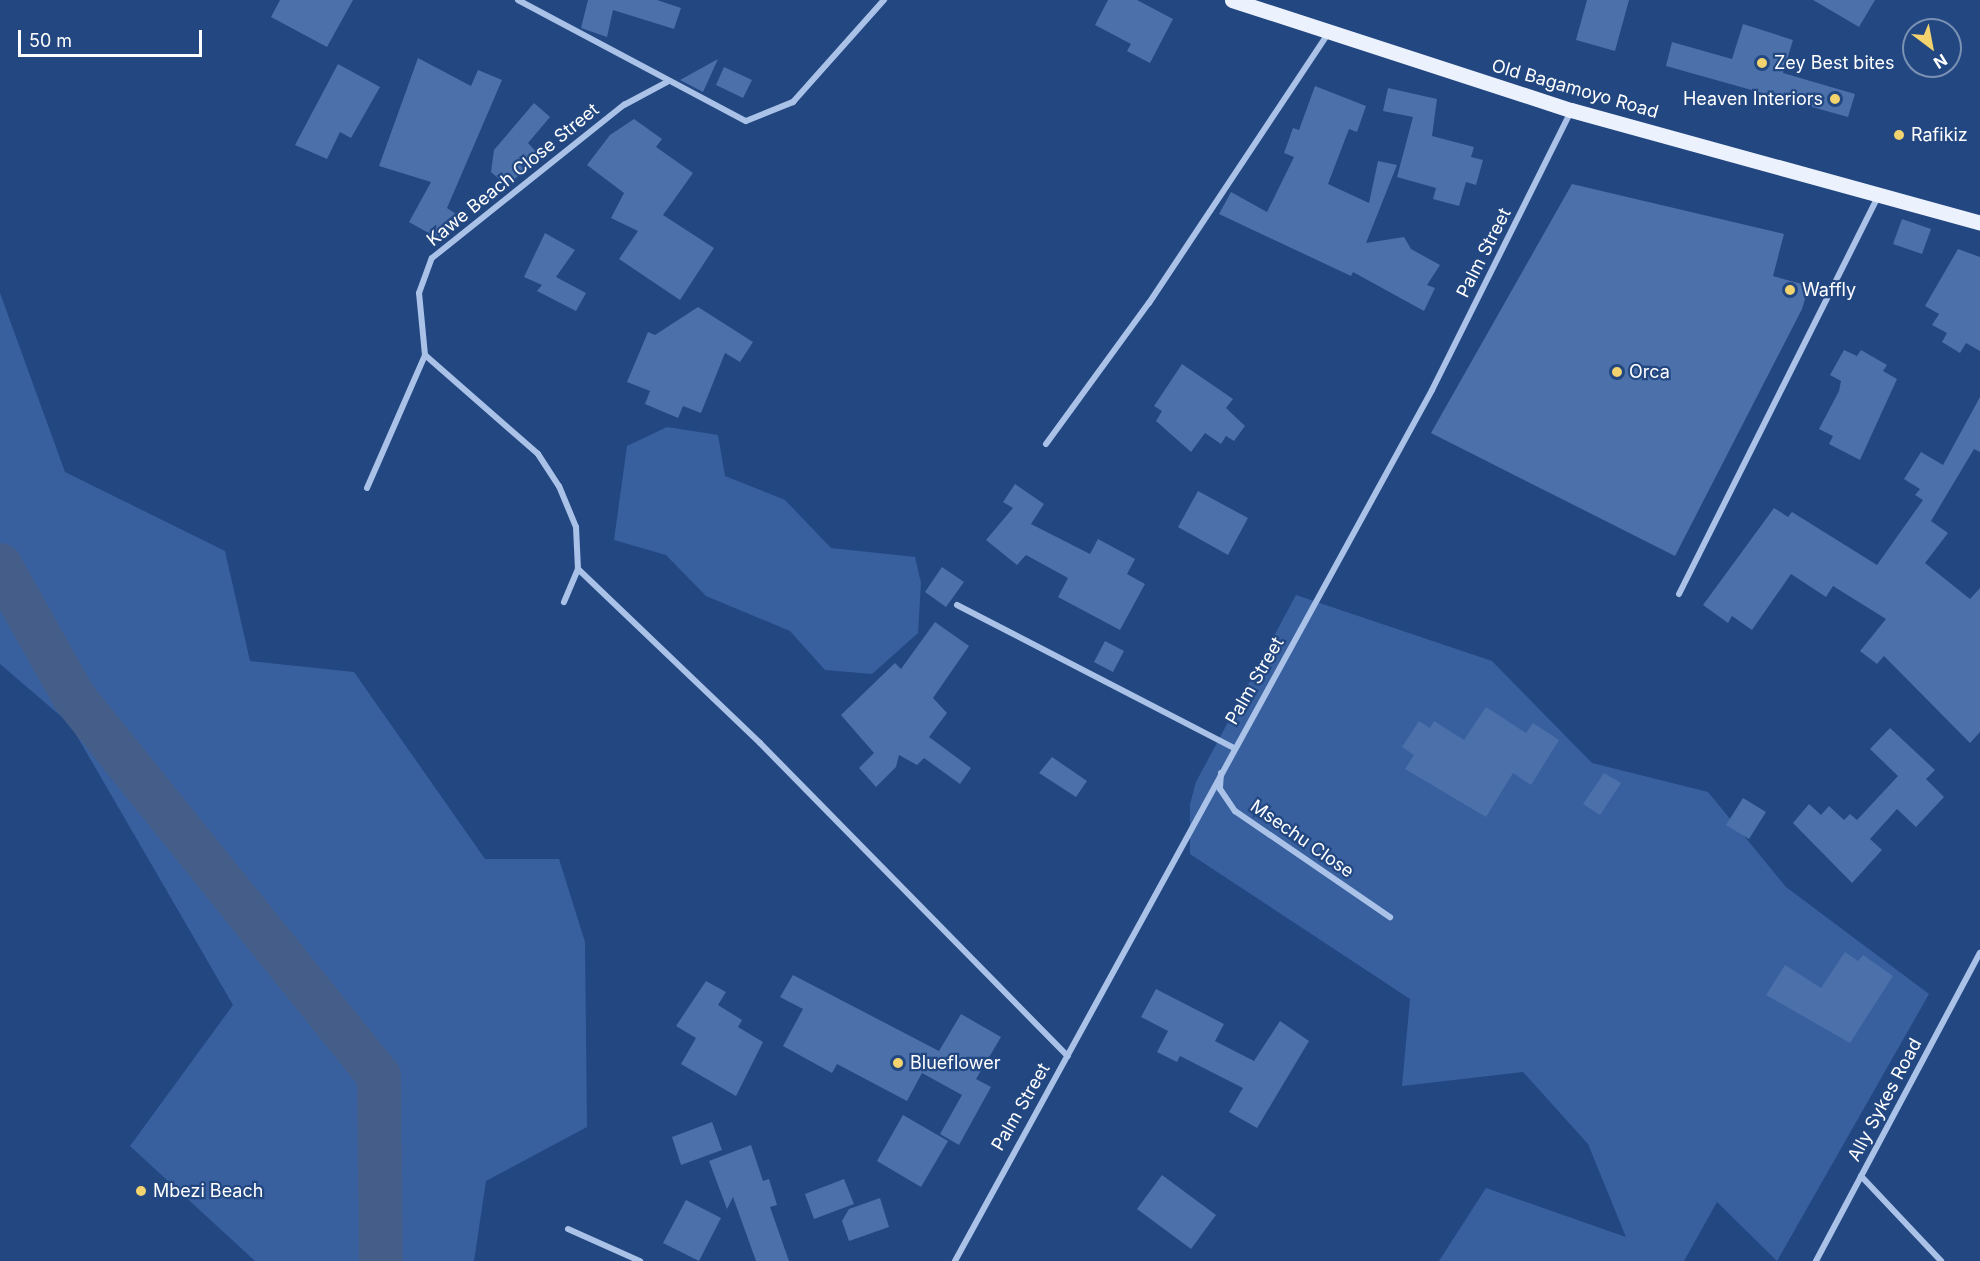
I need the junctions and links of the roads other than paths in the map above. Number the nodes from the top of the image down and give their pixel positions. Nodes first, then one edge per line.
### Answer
1 (518, 0) edge
2 (884, 0) edge
3 (1232, 0) edge
4 (1328, 35) junction
5 (667, 82) junction
6 (1571, 110) junction
7 (1880, 192) junction
8 (1980, 223) edge
9 (425, 355) junction
10 (1046, 444) dead end
11 (367, 488) dead end
12 (578, 569) junction
13 (1679, 594) dead end
14 (564, 602) dead end
15 (957, 605) dead end
16 (1234, 748) junction
17 (1221, 769) junction
18 (1390, 917) dead end
19 (1980, 953) edge
20 (1068, 1056) junction
21 (1861, 1176) junction
22 (568, 1229) dead end
23 (640, 1261) edge
24 (955, 1261) edge
25 (1816, 1261) edge
26 (1941, 1261) edge

1 - 5 street
2 - 5 street
3 - 4 main road, Old Bagamoyo Road
4 - 6 main road, Old Bagamoyo Road
4 - 10 street
5 - 9 street, Kawe Beach Close Street
6 - 7 main road, Old Bagamoyo Road
6 - 16 street, Palm Street
7 - 8 main road, Old Bagamoyo Road
7 - 13 street
9 - 11 street, Kawe Beach Close Street
9 - 12 street
12 - 14 street
12 - 20 street
15 - 16 street
16 - 17 street, Palm Street
17 - 18 street, Msechu Close
17 - 20 street, Palm Street
19 - 21 street, Ally Sykes Road
20 - 24 street, Palm Street
21 - 25 street, Ally Sykes Road
21 - 26 street
22 - 23 street

